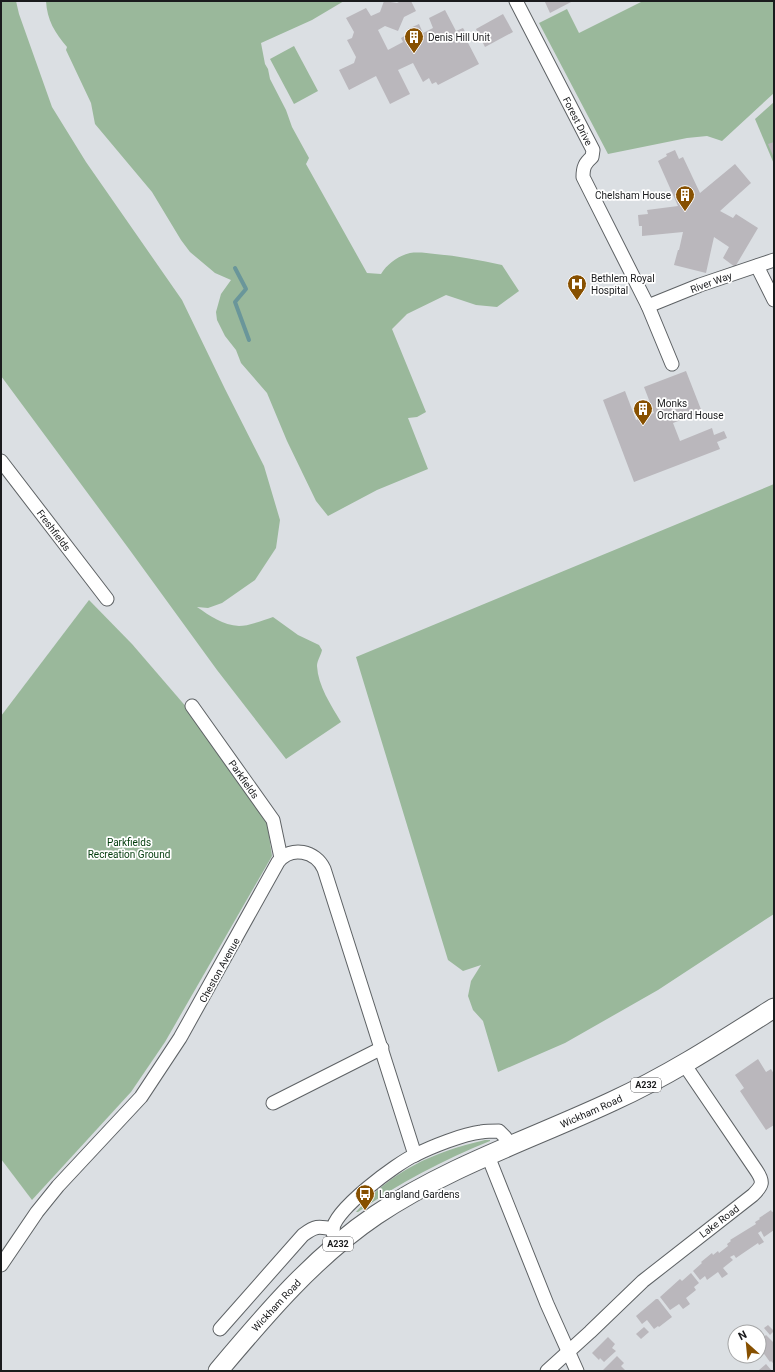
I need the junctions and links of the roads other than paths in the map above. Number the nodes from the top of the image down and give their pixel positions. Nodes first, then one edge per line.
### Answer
1 (516, 1) edge
2 (774, 260) edge
3 (757, 266) junction
4 (774, 300) edge
5 (648, 306) junction
6 (672, 364) dead end
7 (1, 461) edge
8 (107, 599) dead end
9 (192, 706) dead end
10 (281, 858) junction
11 (774, 1008) edge
12 (382, 1048) junction
13 (684, 1064) junction
14 (273, 1103) dead end
15 (508, 1146) junction
16 (415, 1155) junction
17 (488, 1156) junction
18 (336, 1236) junction
19 (1, 1265) edge
20 (220, 1329) dead end
21 (568, 1353) junction
22 (218, 1371) edge
23 (547, 1371) edge
24 (577, 1371) edge

1 - 5 street, Forest Drive
2 - 3 street, River Way
3 - 4 street
3 - 5 street, River Way
5 - 6 street, Forest Drive
7 - 8 street, Freshfields
9 - 10 street, Parkfields
10 - 12 street
10 - 19 street, Cheston Avenue
11 - 13 highway, Wickham Road / A232
12 - 14 street
12 - 16 street
13 - 15 highway, Wickham Road / A232
13 - 21 street, Lake Road
15 - 16 street, Wickham Road
15 - 17 highway, Wickham Road / A232
16 - 18 street, Wickham Road
17 - 18 highway, Wickham Road / A232
17 - 21 street
18 - 20 street
18 - 22 highway, Wickham Road / A232
21 - 23 street
21 - 24 street

